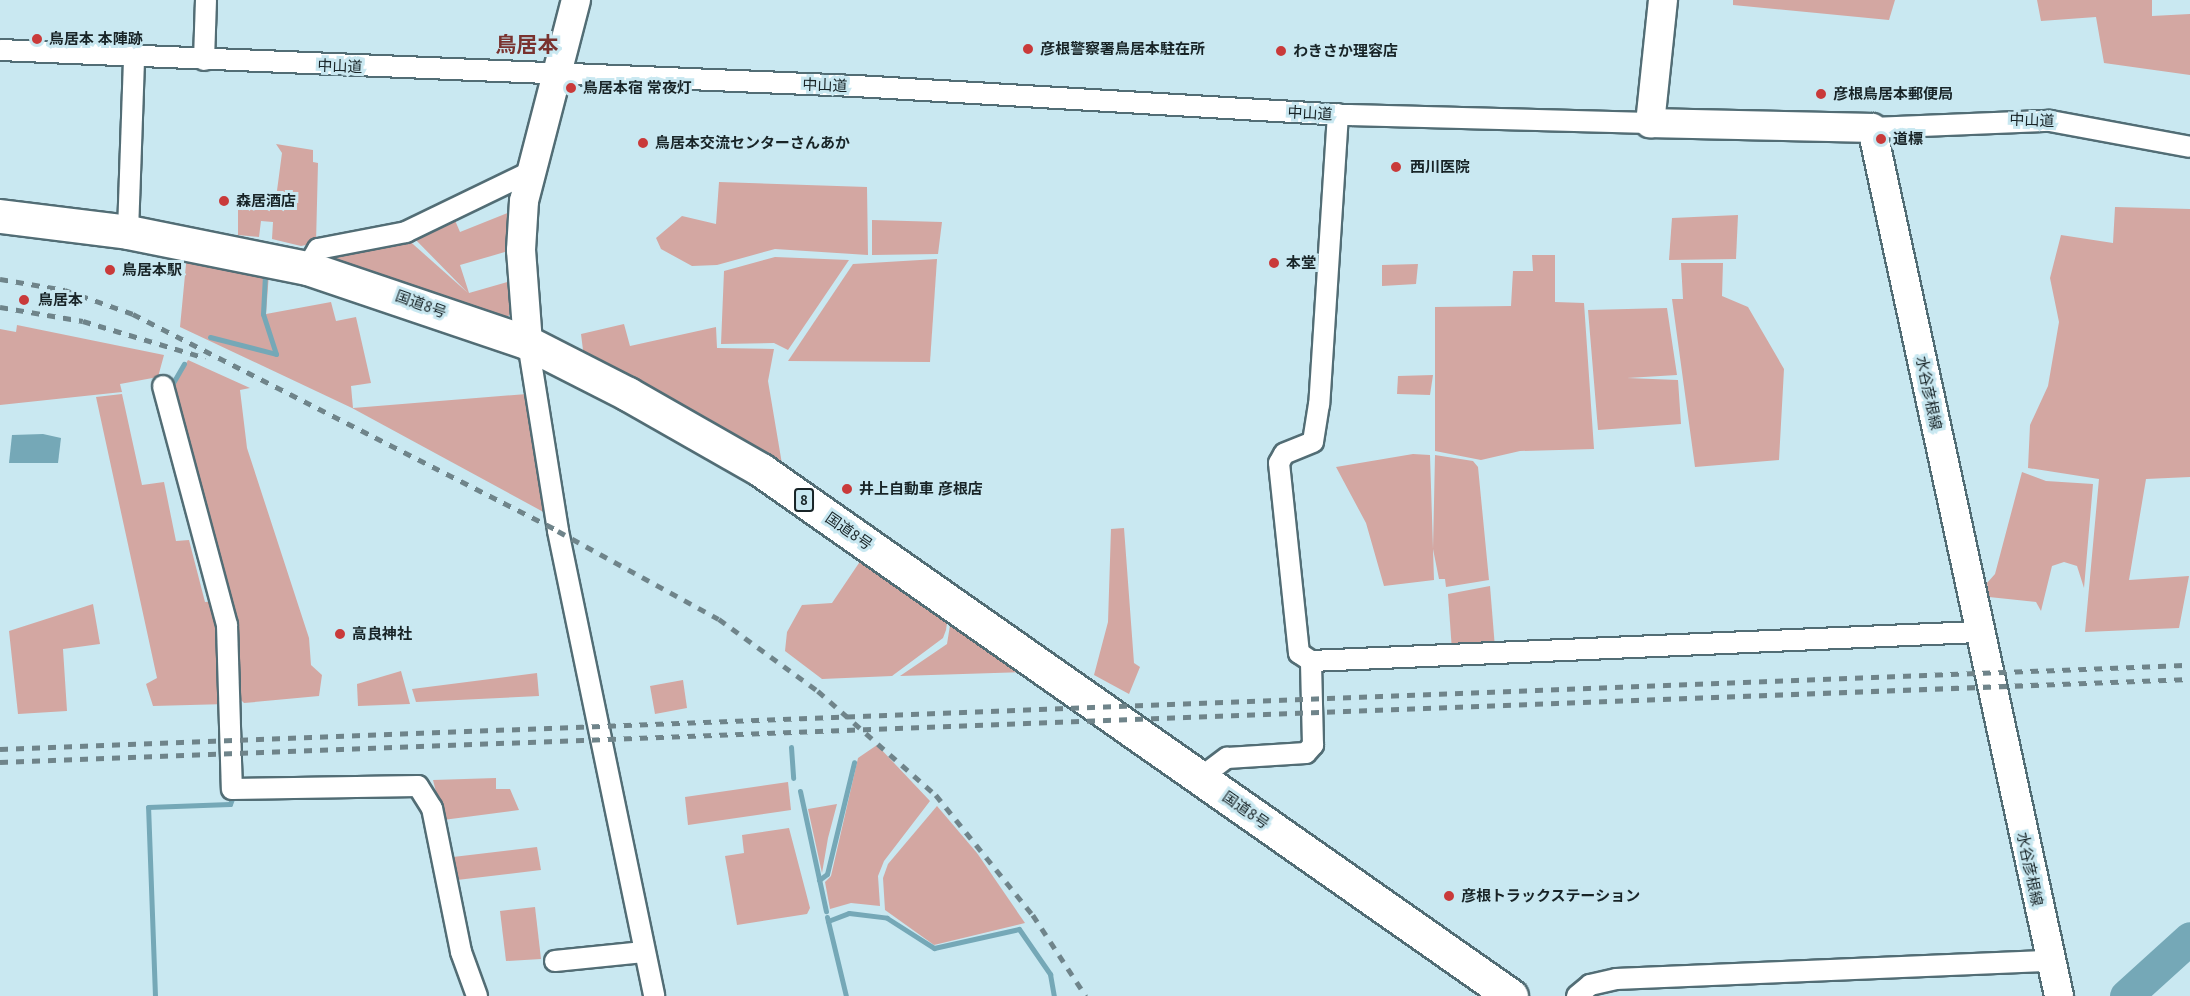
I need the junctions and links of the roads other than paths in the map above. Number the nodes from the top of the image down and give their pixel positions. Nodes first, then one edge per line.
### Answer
1 (206, 0) edge
2 (576, 0) edge
3 (1663, 0) edge
4 (0, 50) edge
5 (134, 58) junction
6 (204, 60) junction
7 (558, 77) junction
8 (1338, 114) junction
9 (1650, 123) junction
10 (1872, 128) junction
11 (2190, 147) edge
12 (530, 172) junction
13 (0, 216) edge
14 (128, 232) junction
15 (307, 268) junction
16 (528, 343) junction
17 (164, 386) dead end
18 (1979, 632) junction
19 (1311, 661) junction
20 (1200, 778) junction
21 (644, 952) junction
22 (2051, 961) junction
23 (555, 962) dead end
24 (477, 996) edge
25 (654, 996) edge
26 (1510, 996) edge
27 (1576, 996) edge
28 (2059, 996) edge

1 - 6 street
2 - 7 main road
3 - 9 main road
4 - 5 street, 中山道
5 - 6 street, 中山道
5 - 14 street
6 - 7 street, 中山道
7 - 8 street, 中山道
7 - 12 main road
8 - 9 street, 中山道
8 - 19 street
9 - 10 main road
10 - 11 street, 中山道
10 - 18 main road, 水谷彦根線
12 - 15 street
12 - 16 main road
13 - 14 highway, 国道8号 / 8
14 - 15 highway, 国道8号 / 8
15 - 16 highway, 国道8号 / 8
16 - 20 highway, 国道8号 / 8
16 - 21 street
17 - 24 street
18 - 19 street
18 - 22 main road, 水谷彦根線
19 - 20 street
20 - 26 highway, 国道8号 / 8
21 - 23 street
21 - 25 street
22 - 27 street
22 - 28 main road, 水谷彦根線

